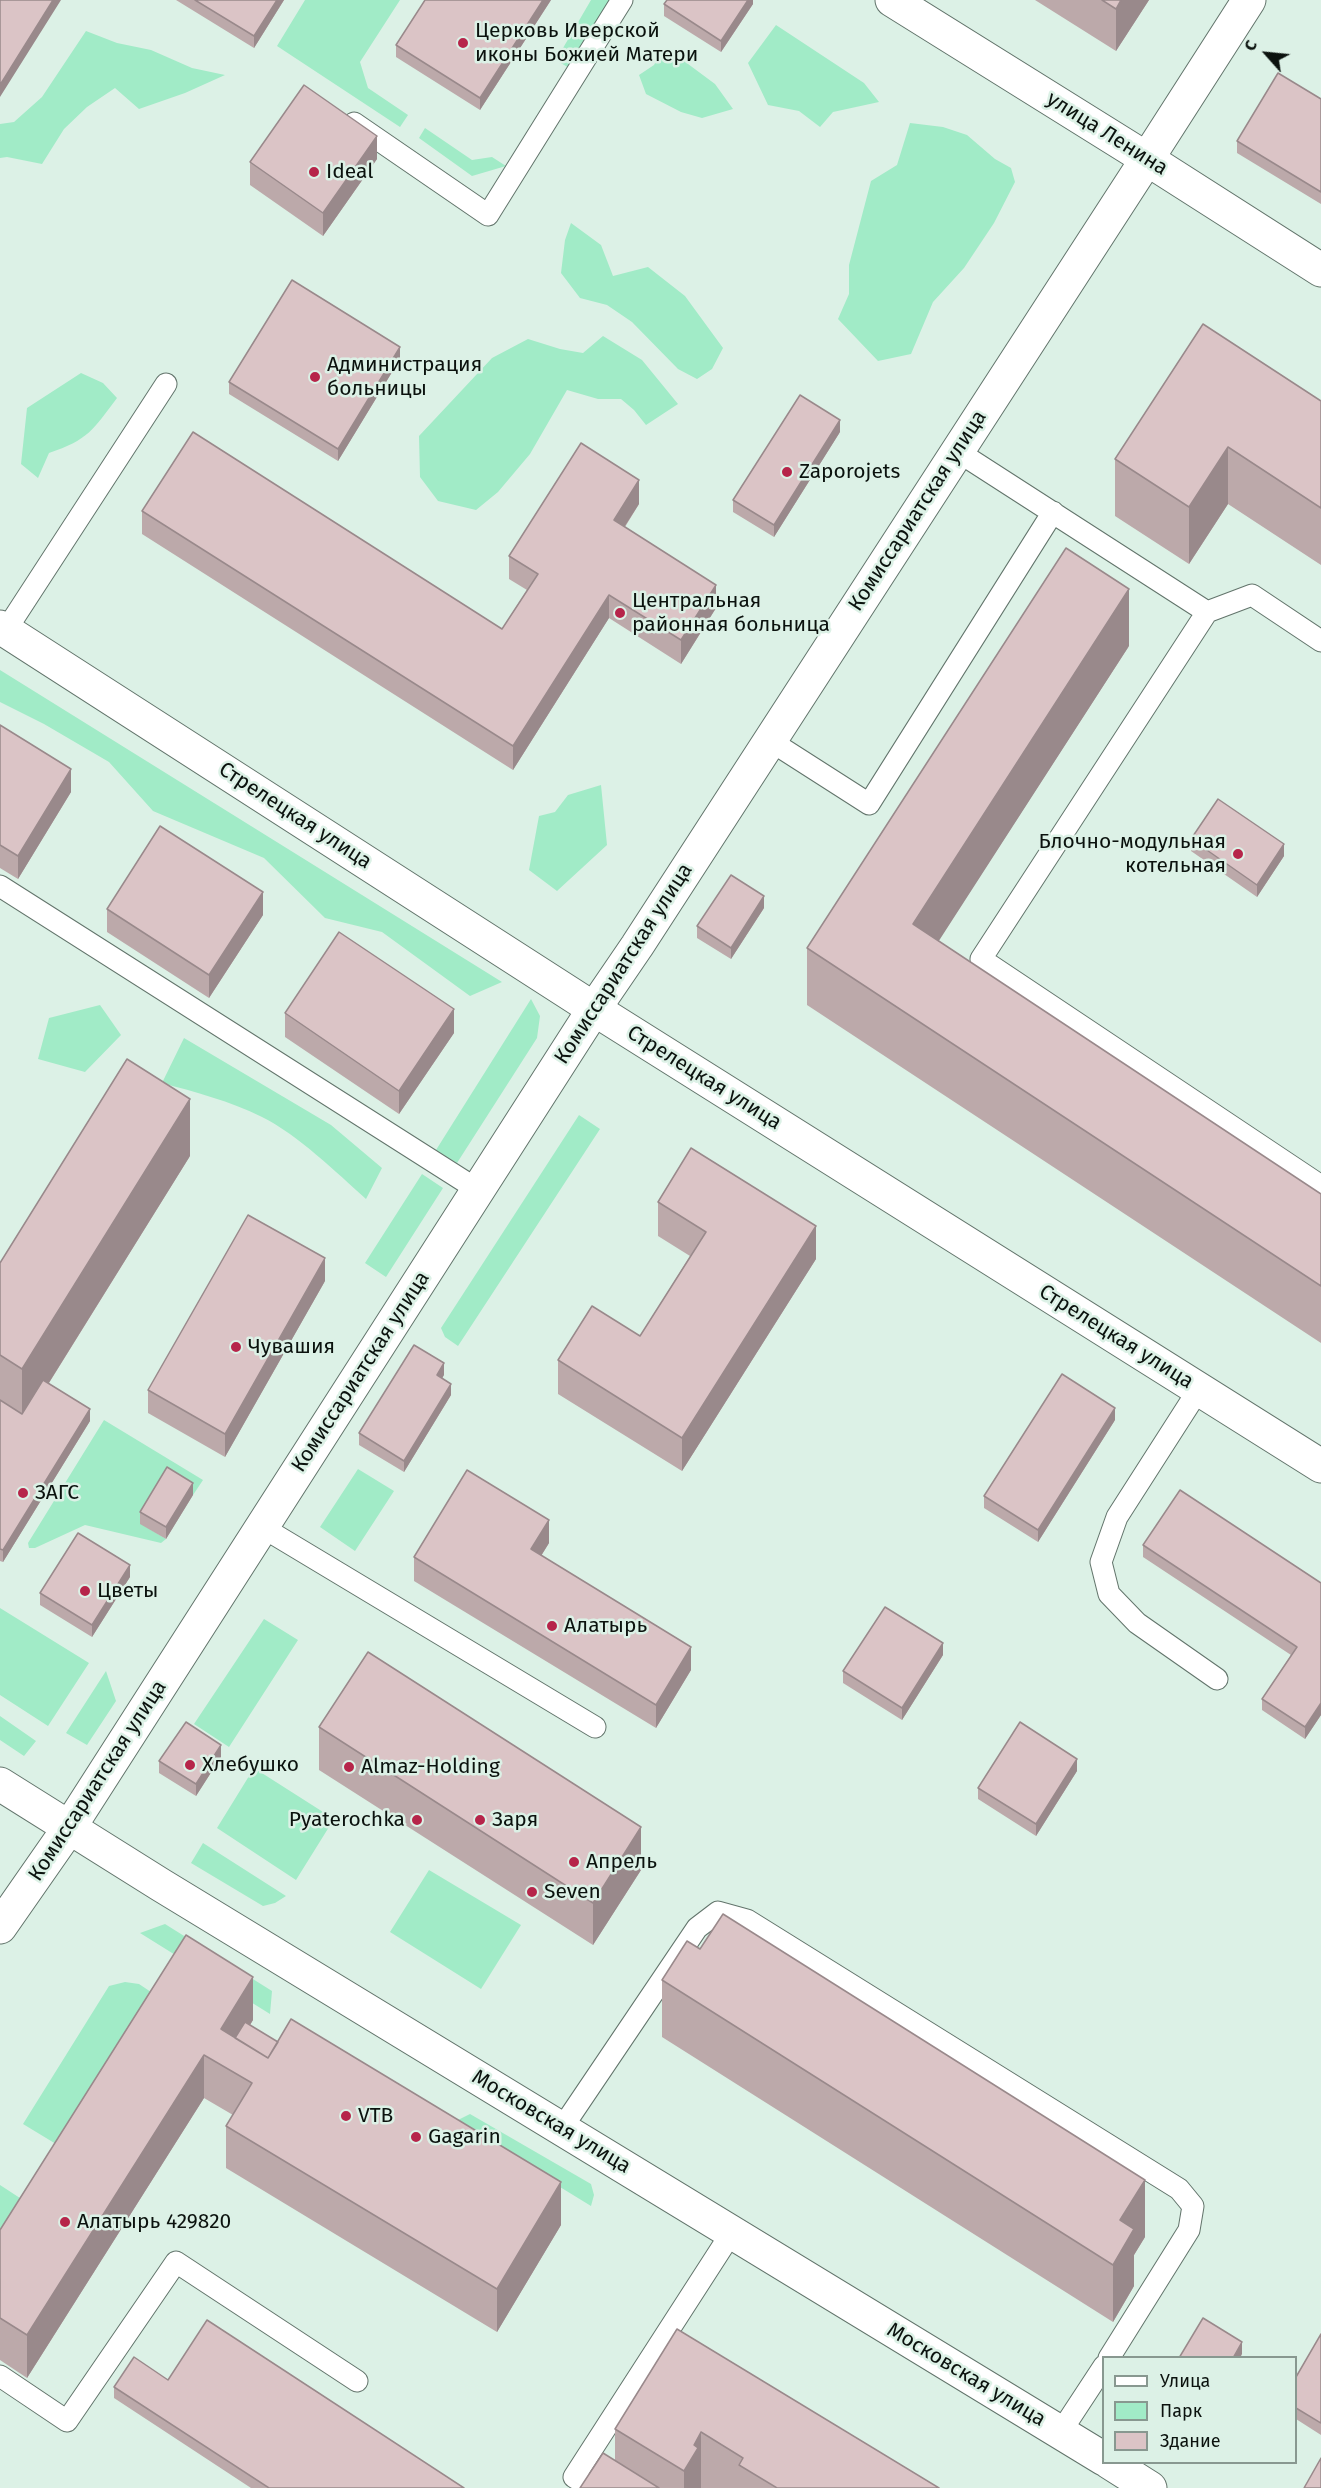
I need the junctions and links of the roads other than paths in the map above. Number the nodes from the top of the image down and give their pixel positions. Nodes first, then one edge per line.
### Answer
1 (622, 0) edge
2 (892, 0) edge
3 (1249, 0) edge
4 (339, 113) edge
5 (1148, 159) junction
6 (1321, 270) edge
7 (165, 384) dead end
8 (957, 451) junction
9 (1053, 512) junction
10 (1207, 612) junction
11 (3, 628) edge
12 (1321, 641) edge
13 (769, 740) junction
14 (0, 886) edge
15 (594, 1009) junction
16 (1321, 1186) edge
17 (478, 1190) junction
18 (1199, 1389) junction
19 (1321, 1466) edge
20 (262, 1527) junction
21 (1217, 1679) dead end
22 (595, 1727) dead end
23 (0, 1784) edge
24 (69, 1828) junction
25 (0, 1927) edge
26 (562, 2128) junction
27 (732, 2232) junction
28 (1110, 2356) edge
29 (1102, 2369) edge
30 (0, 2376) edge
31 (357, 2380) dead end
32 (1060, 2433) junction
33 (1102, 2458) edge
34 (1111, 2464) edge
35 (571, 2482) edge
36 (592, 2488) edge
37 (1150, 2488) edge

1 - 4 lane
2 - 5 street, улица Ленина
3 - 5 street, Комиссариатская улица
5 - 6 street, улица Ленина
5 - 8 street, Комиссариатская улица
7 - 11 lane
8 - 9 lane
8 - 13 street, Комиссариатская улица
9 - 10 lane
9 - 13 lane
10 - 12 lane
10 - 16 lane
11 - 15 street, Стрелецкая улица
13 - 15 street, Комиссариатская улица
14 - 17 lane
15 - 17 street, Комиссариатская улица
15 - 18 street, Стрелецкая улица
17 - 20 street, Комиссариатская улица
18 - 19 street, Стрелецкая улица
18 - 21 lane
20 - 22 lane
20 - 24 street, Комиссариатская улица
23 - 24 street, Московская улица
24 - 25 street, Комиссариатская улица
24 - 26 street, Московская улица
26 - 27 street, Московская улица
26 - 28 lane
27 - 32 street, Московская улица
27 - 35 lane
29 - 32 lane
30 - 31 lane
32 - 33 street, Московская улица
34 - 37 street
35 - 36 lane

